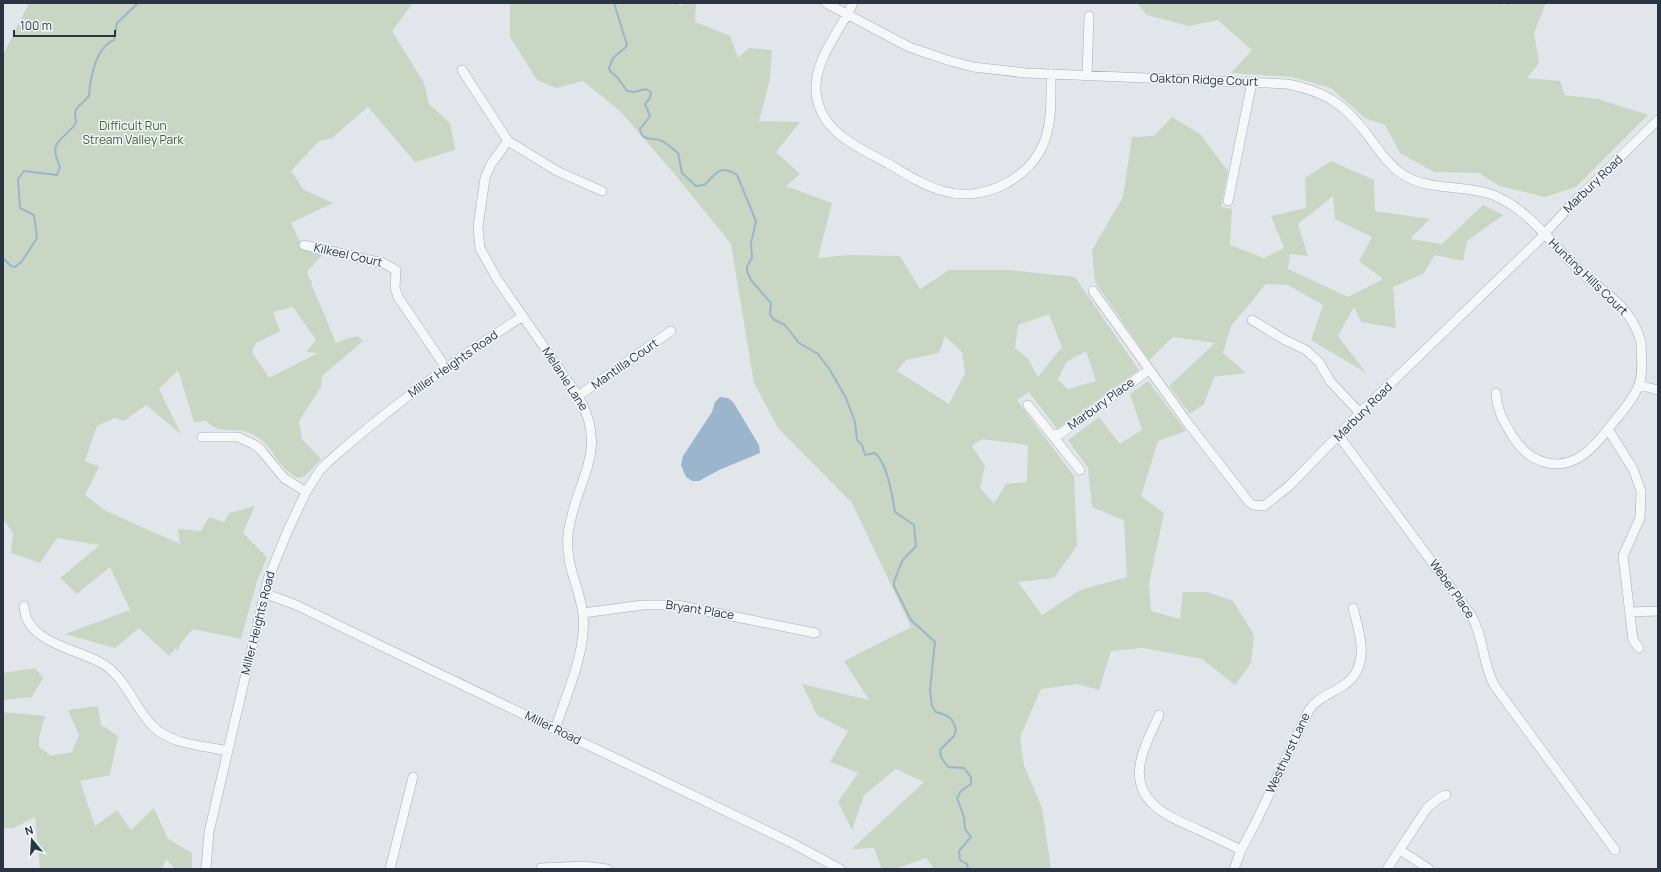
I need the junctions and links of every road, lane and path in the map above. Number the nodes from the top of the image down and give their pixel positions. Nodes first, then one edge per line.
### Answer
1 (826, 3) edge
2 (853, 3) edge
3 (847, 15) junction
4 (1089, 16) dead end
5 (462, 70) dead end
6 (1051, 74) junction
7 (1087, 76) junction
8 (1252, 82) junction
9 (1658, 120) edge
10 (508, 142) junction
11 (602, 191) dead end
12 (1228, 201) dead end
13 (1544, 234) junction
14 (304, 246) dead end
15 (1093, 291) dead end
16 (523, 316) junction
17 (1252, 320) dead end
18 (671, 331) dead end
19 (446, 368) junction
20 (1149, 370) junction
21 (1639, 385) junction
22 (1658, 390) edge
23 (1496, 393) dead end
24 (578, 396) junction
25 (1028, 406) dead end
26 (1360, 413) junction
27 (1608, 429) junction
28 (1052, 434) junction
29 (1339, 436) junction
30 (202, 437) dead end
31 (1080, 470) dead end
32 (306, 492) junction
33 (264, 593) junction
34 (24, 606) dead end
35 (1352, 608) dead end
36 (1658, 611) edge
37 (1630, 612) junction
38 (583, 613) junction
39 (815, 633) dead end
40 (1639, 648) dead end
41 (1159, 715) dead end
42 (555, 729) junction
43 (228, 751) junction
44 (413, 778) dead end
45 (1446, 795) dead end
46 (1242, 850) junction
47 (1400, 850) junction
48 (1614, 850) dead end
49 (541, 868) edge
50 (206, 869) edge
51 (390, 869) edge
52 (607, 869) edge
53 (840, 869) edge
54 (1234, 869) edge
55 (1387, 869) edge
56 (1429, 869) edge

1 - 3 street, Oakton Ridge Court
2 - 3 street
3 - 6 street, Oakton Ridge Court
3 - 6 street
4 - 7 street
5 - 10 street
6 - 7 street, Oakton Ridge Court
7 - 8 street, Oakton Ridge Court
8 - 12 street
8 - 13 street, Oakton Ridge Court
9 - 13 street, Marbury Road
10 - 11 street
10 - 16 street, Melanie Lane
13 - 21 street, Hunting Hills Court
13 - 26 street, Marbury Road
14 - 19 street, Kilkeel Court
15 - 20 street, Marbury Road
16 - 19 street, Miller Heights Road
16 - 24 street, Melanie Lane
17 - 26 street
18 - 24 street, Mantilla Court
19 - 32 street, Miller Heights Road
20 - 28 street, Marbury Place
20 - 29 street, Marbury Road
21 - 22 street
21 - 27 street, Hunting Hills Court
23 - 27 street, Hunting Hills Court
24 - 38 street, Melanie Lane
25 - 28 street, Marbury Place
26 - 29 street, Marbury Road
27 - 37 street
28 - 31 street, Marbury Place
29 - 48 street, Weber Place
30 - 32 street
32 - 33 street, Miller Heights Road
33 - 42 street, Miller Road
33 - 43 street, Miller Heights Road
34 - 43 street
35 - 46 street, Westhurst Lane
36 - 37 street
37 - 40 street
38 - 39 street, Bryant Place
38 - 42 street, Melanie Lane
41 - 46 street
42 - 53 street, Miller Road
43 - 50 street, Miller Heights Road
44 - 51 street
45 - 47 street
46 - 54 street, Westhurst Lane
47 - 55 street
47 - 56 street
49 - 52 street

